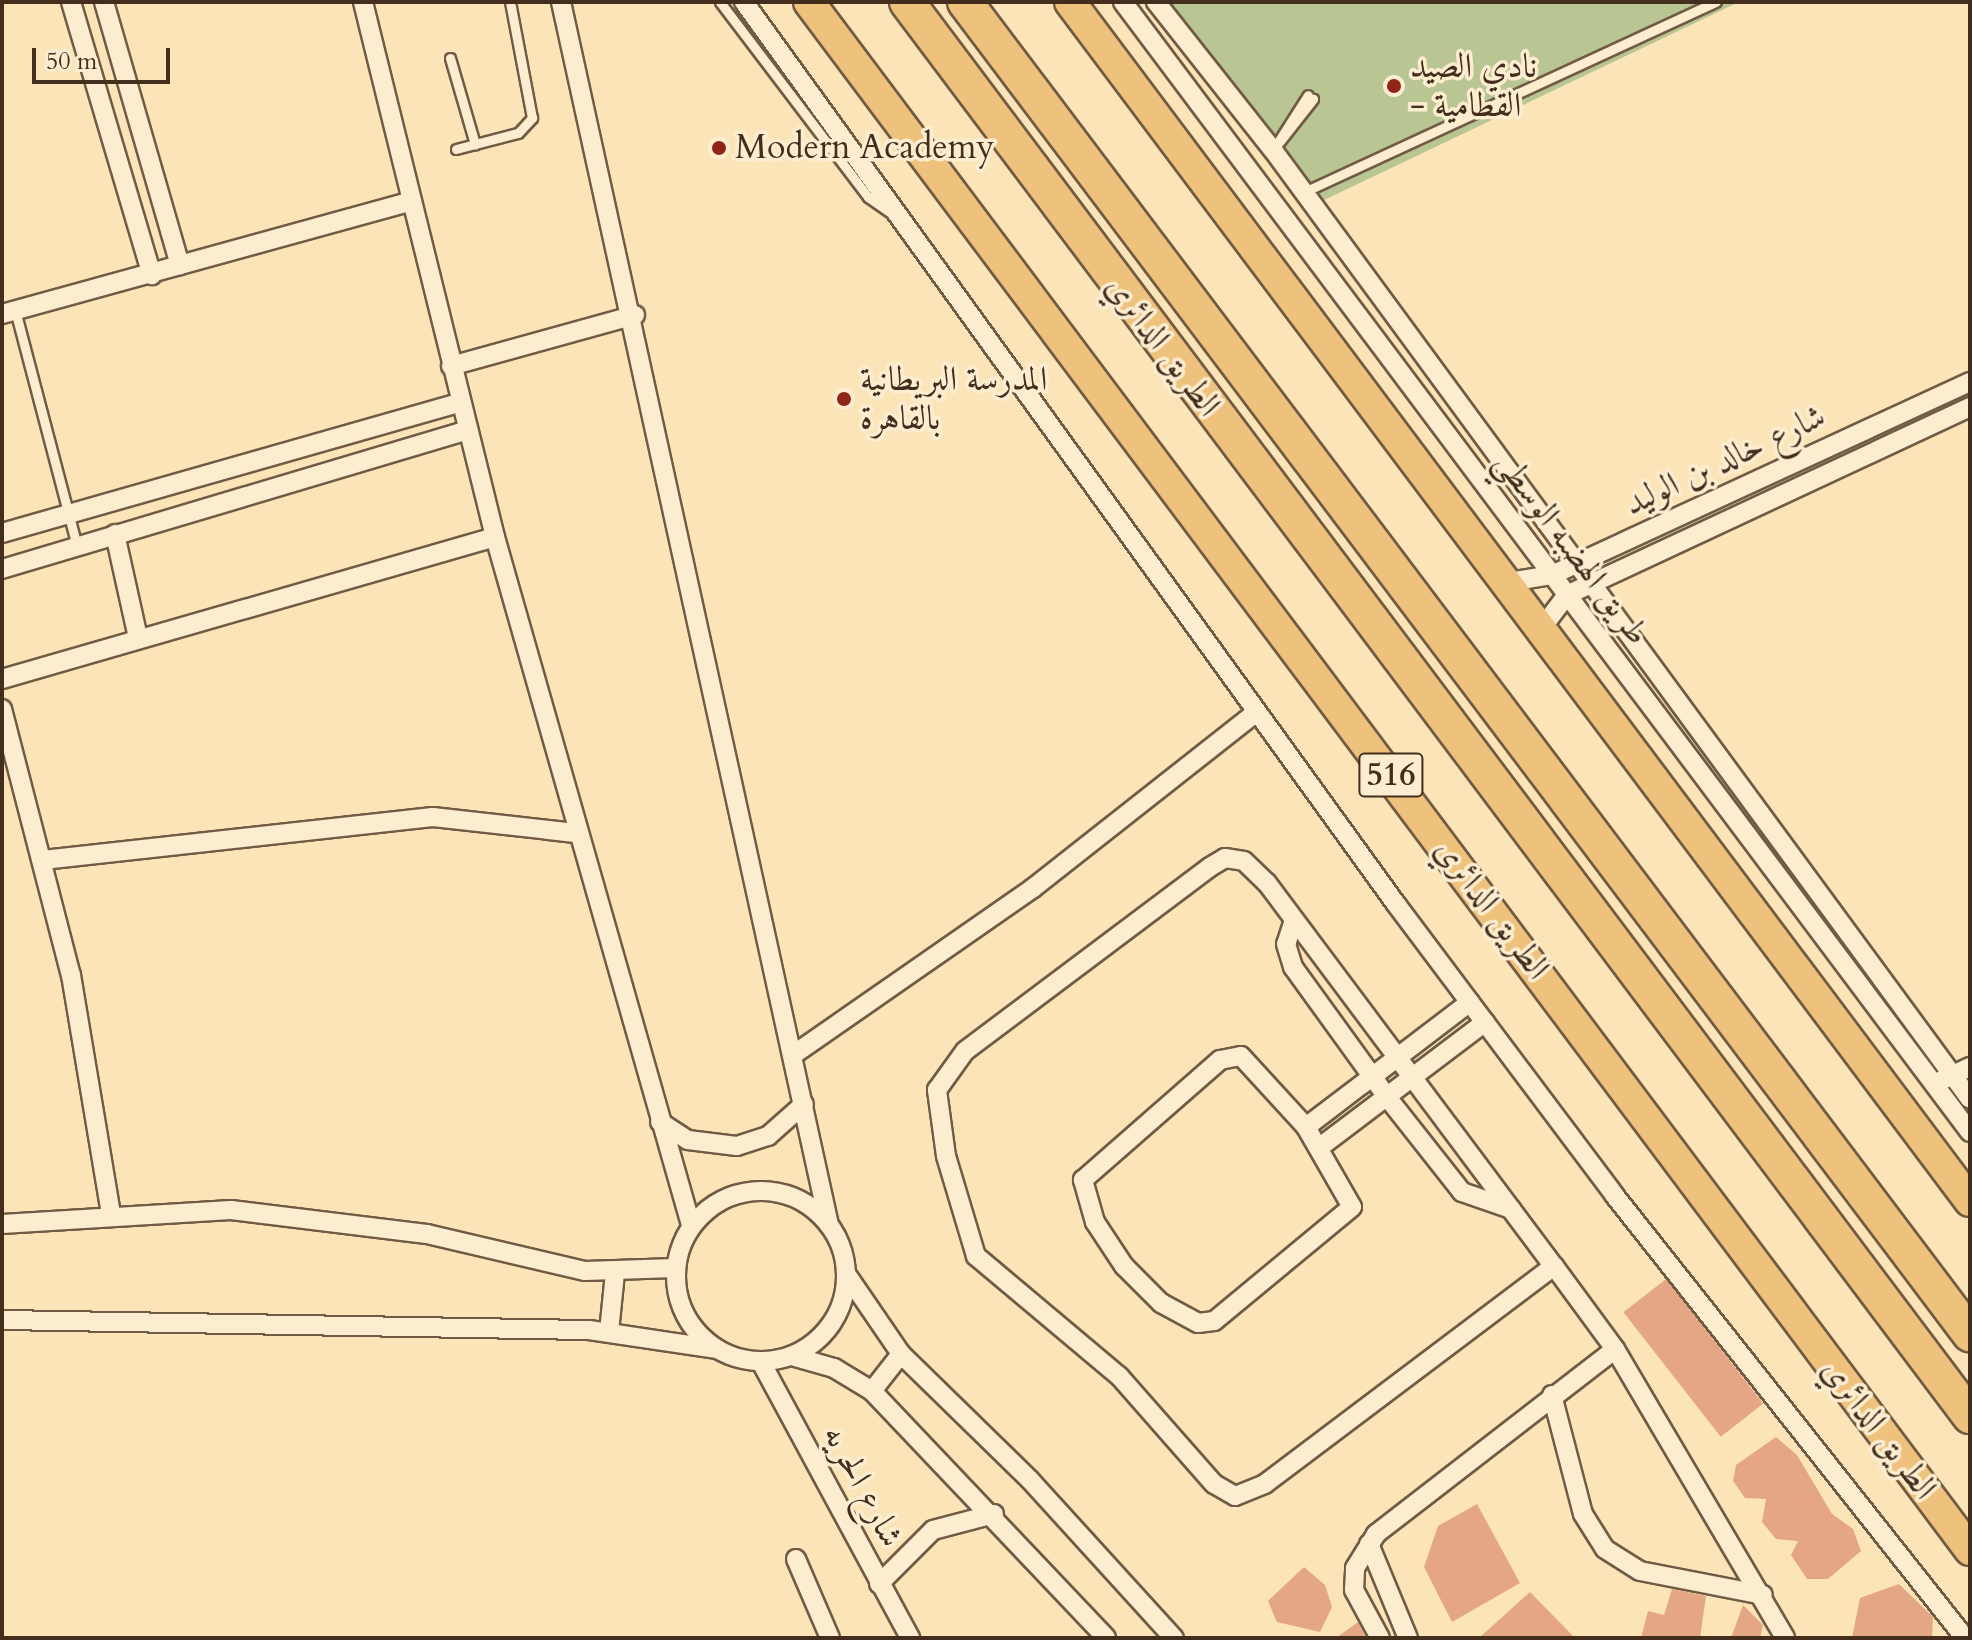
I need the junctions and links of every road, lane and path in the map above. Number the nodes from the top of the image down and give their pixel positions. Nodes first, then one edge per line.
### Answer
1 (71, 2) edge
2 (104, 2) edge
3 (363, 2) edge
4 (510, 2) edge
5 (561, 2) edge
6 (720, 2) edge
7 (744, 2) edge
8 (809, 2) edge
9 (907, 2) edge
10 (965, 2) edge
11 (1070, 2) edge
12 (1123, 2) edge
13 (1156, 2) edge
14 (1716, 2) edge
15 (750, 26) junction
16 (450, 58) dead end
17 (1311, 97) dead end
18 (475, 144) junction
19 (456, 149) dead end
20 (1273, 150) junction
21 (1247, 167) junction
22 (1304, 192) junction
23 (412, 201) junction
24 (180, 265) junction
25 (152, 275) junction
26 (9, 312) edge
27 (635, 315) junction
28 (451, 366) junction
29 (1970, 382) edge
30 (461, 402) junction
31 (1970, 407) edge
32 (468, 430) junction
33 (68, 514) junction
34 (2, 533) edge
35 (115, 534) junction
36 (495, 537) junction
37 (77, 546) junction
38 (1577, 564) junction
39 (2, 569) edge
40 (1552, 575) junction
41 (1503, 583) junction
42 (1591, 584) junction
43 (1567, 595) junction
44 (1538, 633) junction
45 (138, 638) junction
46 (2, 679) edge
47 (2, 709) edge
48 (1255, 713) junction
49 (575, 833) junction
50 (43, 860) junction
51 (1294, 920) junction
52 (1470, 1002) junction
53 (1485, 1022) junction
54 (793, 1055) junction
55 (1397, 1058) junction
56 (1970, 1067) edge
57 (1952, 1075) junction
58 (1372, 1077) junction
59 (1412, 1078) junction
60 (1933, 1084) junction
61 (1387, 1097) junction
62 (1970, 1099) edge
63 (804, 1104) junction
64 (660, 1122) junction
65 (1306, 1127) junction
66 (1970, 1132) edge
67 (1320, 1147) junction
68 (1970, 1201) edge
69 (1511, 1209) junction
70 (111, 1213) junction
71 (2, 1224) edge
72 (691, 1225) junction
73 (829, 1225) junction
74 (1554, 1266) junction
75 (675, 1268) junction
76 (615, 1273) junction
77 (847, 1275) junction
78 (2, 1320) edge
79 (609, 1332) junction
80 (1970, 1334) edge
81 (716, 1349) junction
82 (1615, 1349) junction
83 (901, 1354) junction
84 (792, 1356) junction
85 (761, 1362) junction
86 (872, 1391) junction
87 (1552, 1395) junction
88 (1970, 1416) edge
89 (994, 1514) junction
90 (1369, 1544) junction
91 (1970, 1550) edge
92 (796, 1559) dead end
93 (879, 1584) junction
94 (1763, 1595) junction
95 (830, 1638) edge
96 (910, 1638) edge
97 (1106, 1638) edge
98 (1174, 1638) edge
99 (1380, 1638) edge
100 (1408, 1638) edge
101 (1785, 1638) edge
102 (1965, 1638) edge

1 - 25 street
2 - 24 street
3 - 23 street
4 - 18 lane
5 - 27 street
6 - 15 lane
7 - 15 street
8 - 91 highway, الطريق الدائري / 516
9 - 88 highway, الطريق الدائري / 516
10 - 80 highway, الطريق الدائري
11 - 41 highway
12 - 21 street, طريق الهضبه الوسطي
13 - 20 street, طريق الهضبه الوسطي
14 - 22 lane
15 - 48 street
16 - 18 lane
17 - 20 lane
18 - 19 lane
20 - 21 street
20 - 22 street, طريق الهضبه الوسطي
21 - 40 street, طريق الهضبه الوسطي
22 - 38 street, طريق الهضبه الوسطي
23 - 24 street
23 - 28 street
24 - 25 street
25 - 26 street
26 - 33 lane
27 - 28 street
27 - 54 street
28 - 30 street
29 - 38 street, شارع خالد بن الوليد
30 - 32 street
30 - 33 street
31 - 42 street, شارع خالد بن الوليد
32 - 35 street
32 - 36 street
33 - 34 street
33 - 37 lane
35 - 37 street
35 - 45 street
36 - 45 street
36 - 49 street
37 - 39 street
38 - 40 street, شارع خالد بن الوليد
38 - 42 street, طريق الهضبه الوسطي
40 - 41 street, شارع خالد بن الوليد
40 - 43 street, طريق الهضبه الوسطي
41 - 44 highway
42 - 43 street, شارع خالد بن الوليد
42 - 57 street, طريق الهضبه الوسطي
43 - 44 street, شارع خالد بن الوليد
43 - 60 street, طريق الهضبه الوسطي
44 - 68 highway
45 - 46 street
47 - 50 street
48 - 52 street
48 - 54 street
49 - 50 street
49 - 64 street
50 - 70 street
51 - 55 street
51 - 58 street
51 - 74 street
52 - 53 street
52 - 55 street
53 - 59 street
53 - 102 street
54 - 63 street
55 - 58 street
55 - 59 street
56 - 57 street
57 - 60 street
57 - 62 street, طريق الهضبه الوسطي
58 - 61 street
58 - 65 street
59 - 61 street
59 - 69 street
60 - 66 street, طريق الهضبه الوسطي
61 - 67 street
61 - 69 street
63 - 64 street
63 - 73 street
64 - 72 street
65 - 67 street
65 - 67 street
69 - 74 street
70 - 71 street
70 - 76 street
72 - 73 street
72 - 75 street
73 - 77 street
74 - 82 street
75 - 76 street
75 - 81 street
76 - 79 street
77 - 83 street
77 - 84 street
78 - 79 street
79 - 81 street
81 - 85 street
82 - 87 street
82 - 94 street
83 - 86 street
83 - 98 street
84 - 85 street
84 - 86 street
85 - 93 street, شارع الحريه
86 - 89 street
87 - 90 street
87 - 94 street
89 - 93 street
89 - 97 street
90 - 99 street
90 - 100 street
92 - 95 street
93 - 96 street, شارع الحريه
94 - 101 street

